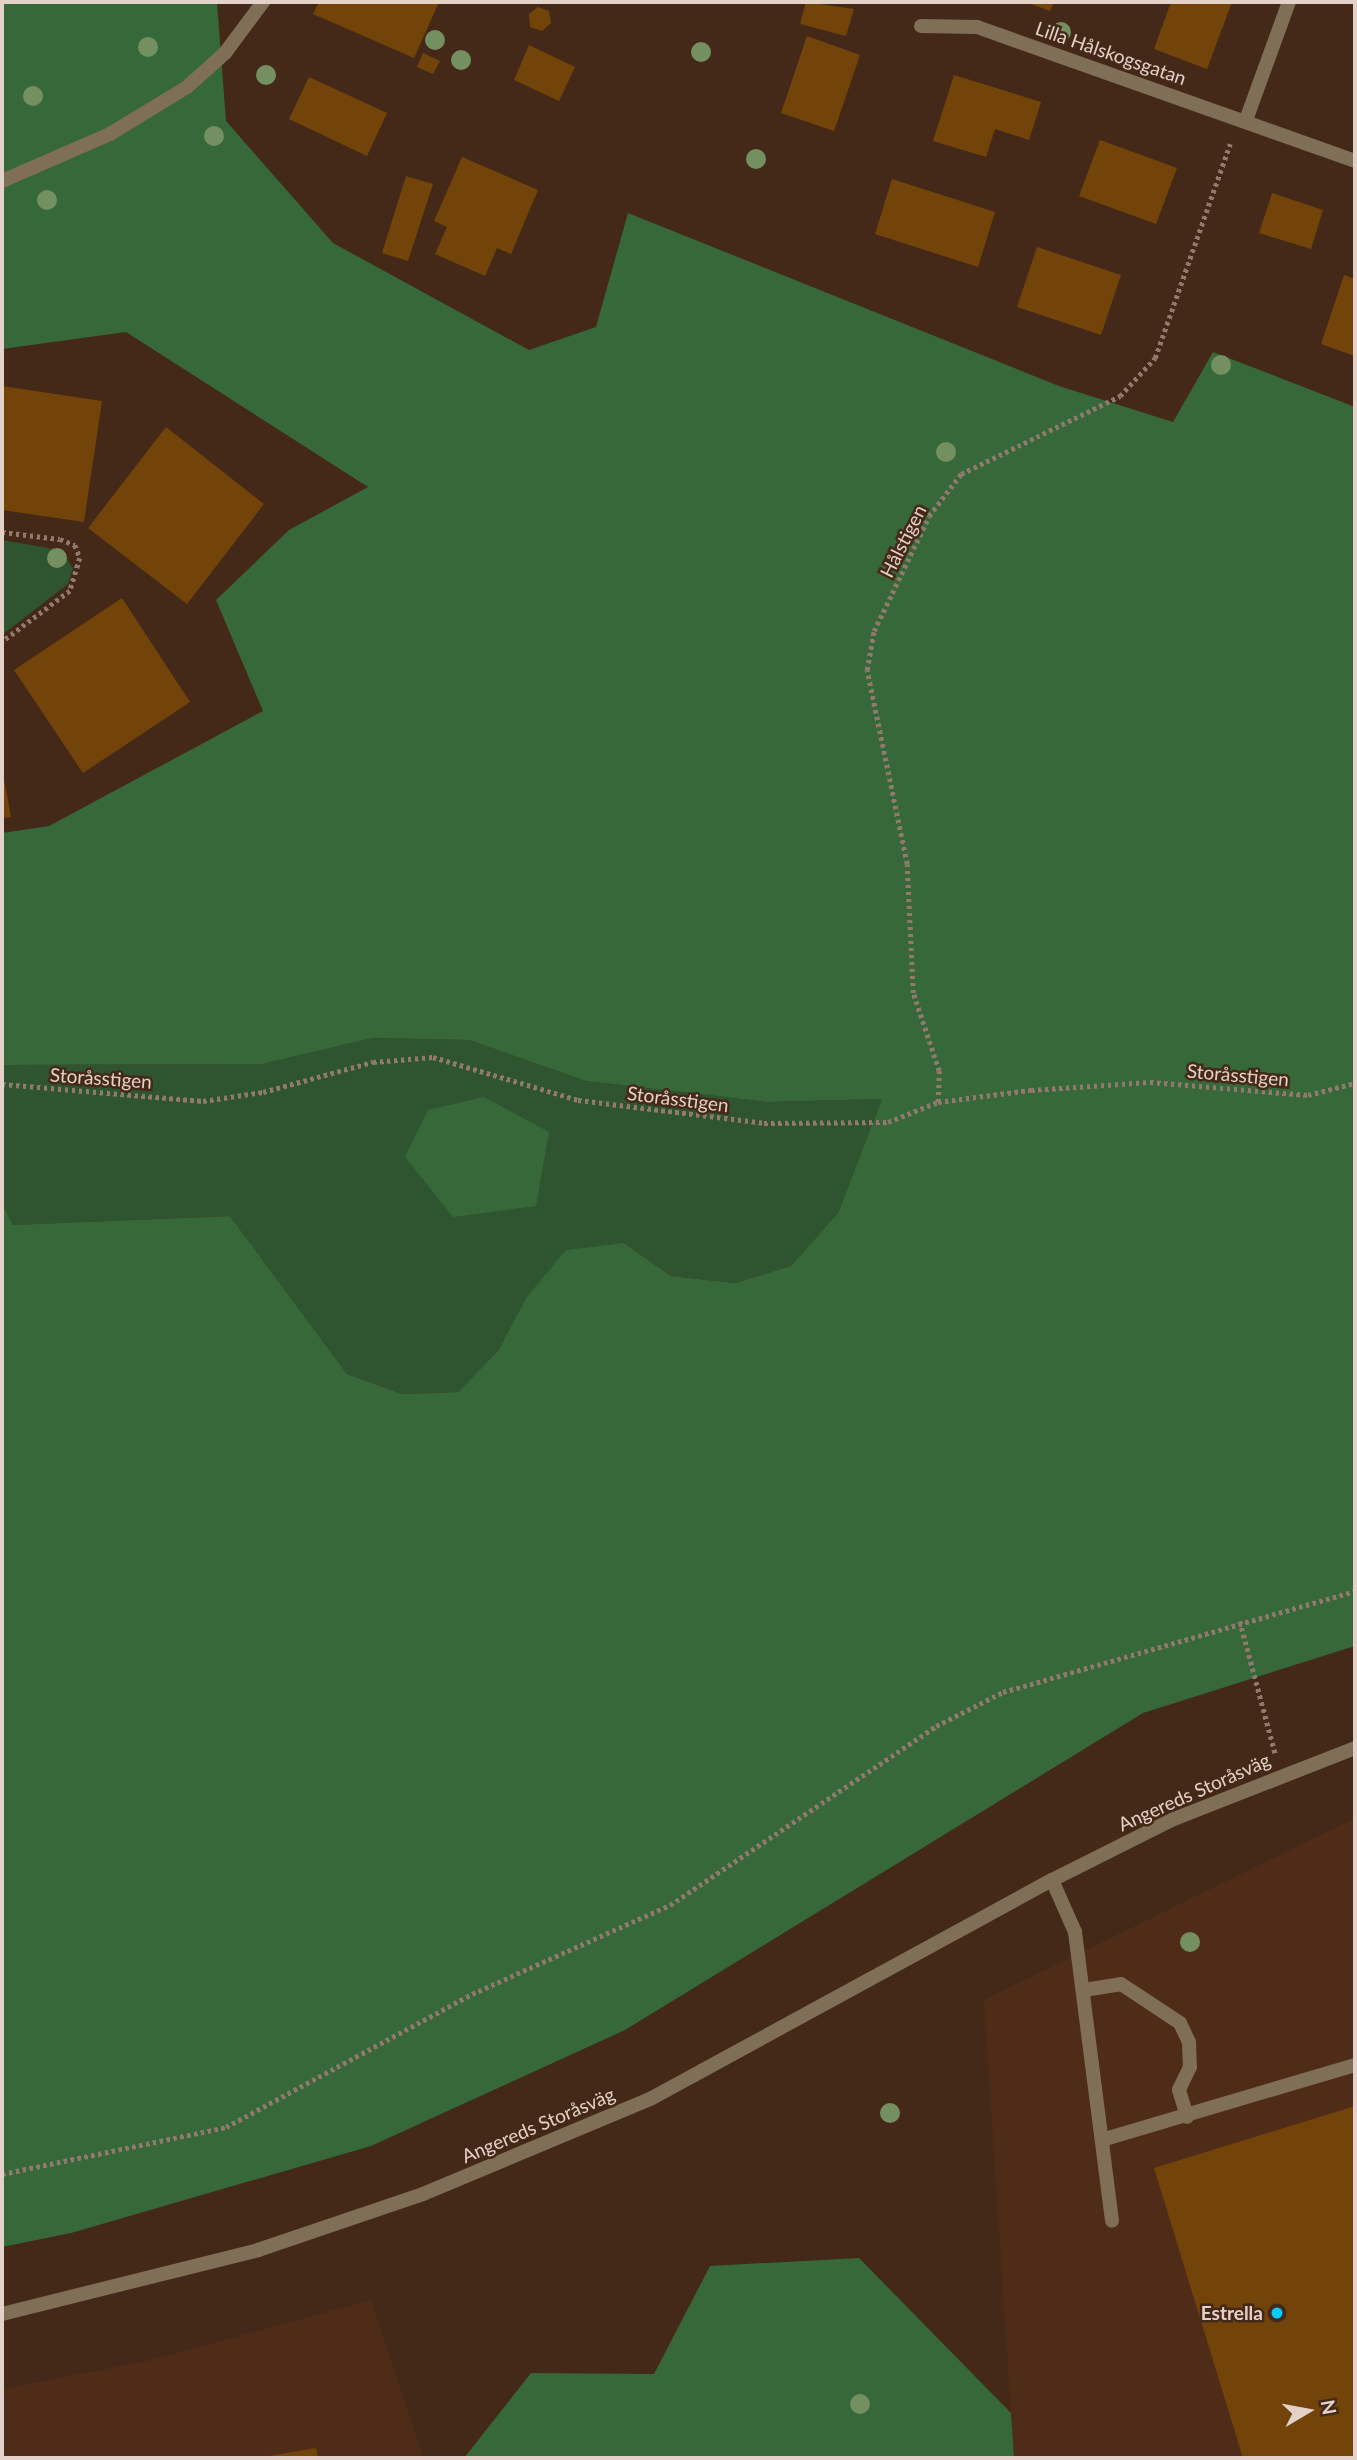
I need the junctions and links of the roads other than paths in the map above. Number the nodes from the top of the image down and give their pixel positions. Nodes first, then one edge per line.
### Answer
1 (263, 2) edge
2 (1289, 2) edge
3 (921, 26) dead end
4 (1246, 120) junction
5 (1355, 161) edge
6 (2, 181) edge
7 (1355, 1748) edge
8 (1052, 1880) junction
9 (1084, 1990) junction
10 (1355, 2064) edge
11 (1187, 2117) junction
12 (1105, 2139) junction
13 (1112, 2221) dead end
14 (2, 2314) edge

1 - 6 street
2 - 4 street
3 - 4 street, Lilla Hålskogsgatan
4 - 5 street, Lilla Hålskogsgatan
7 - 8 street, Angereds Storåsväg
8 - 9 street
8 - 14 street, Angereds Storåsväg
9 - 11 street
9 - 12 street
10 - 11 street
11 - 12 street
12 - 13 street

